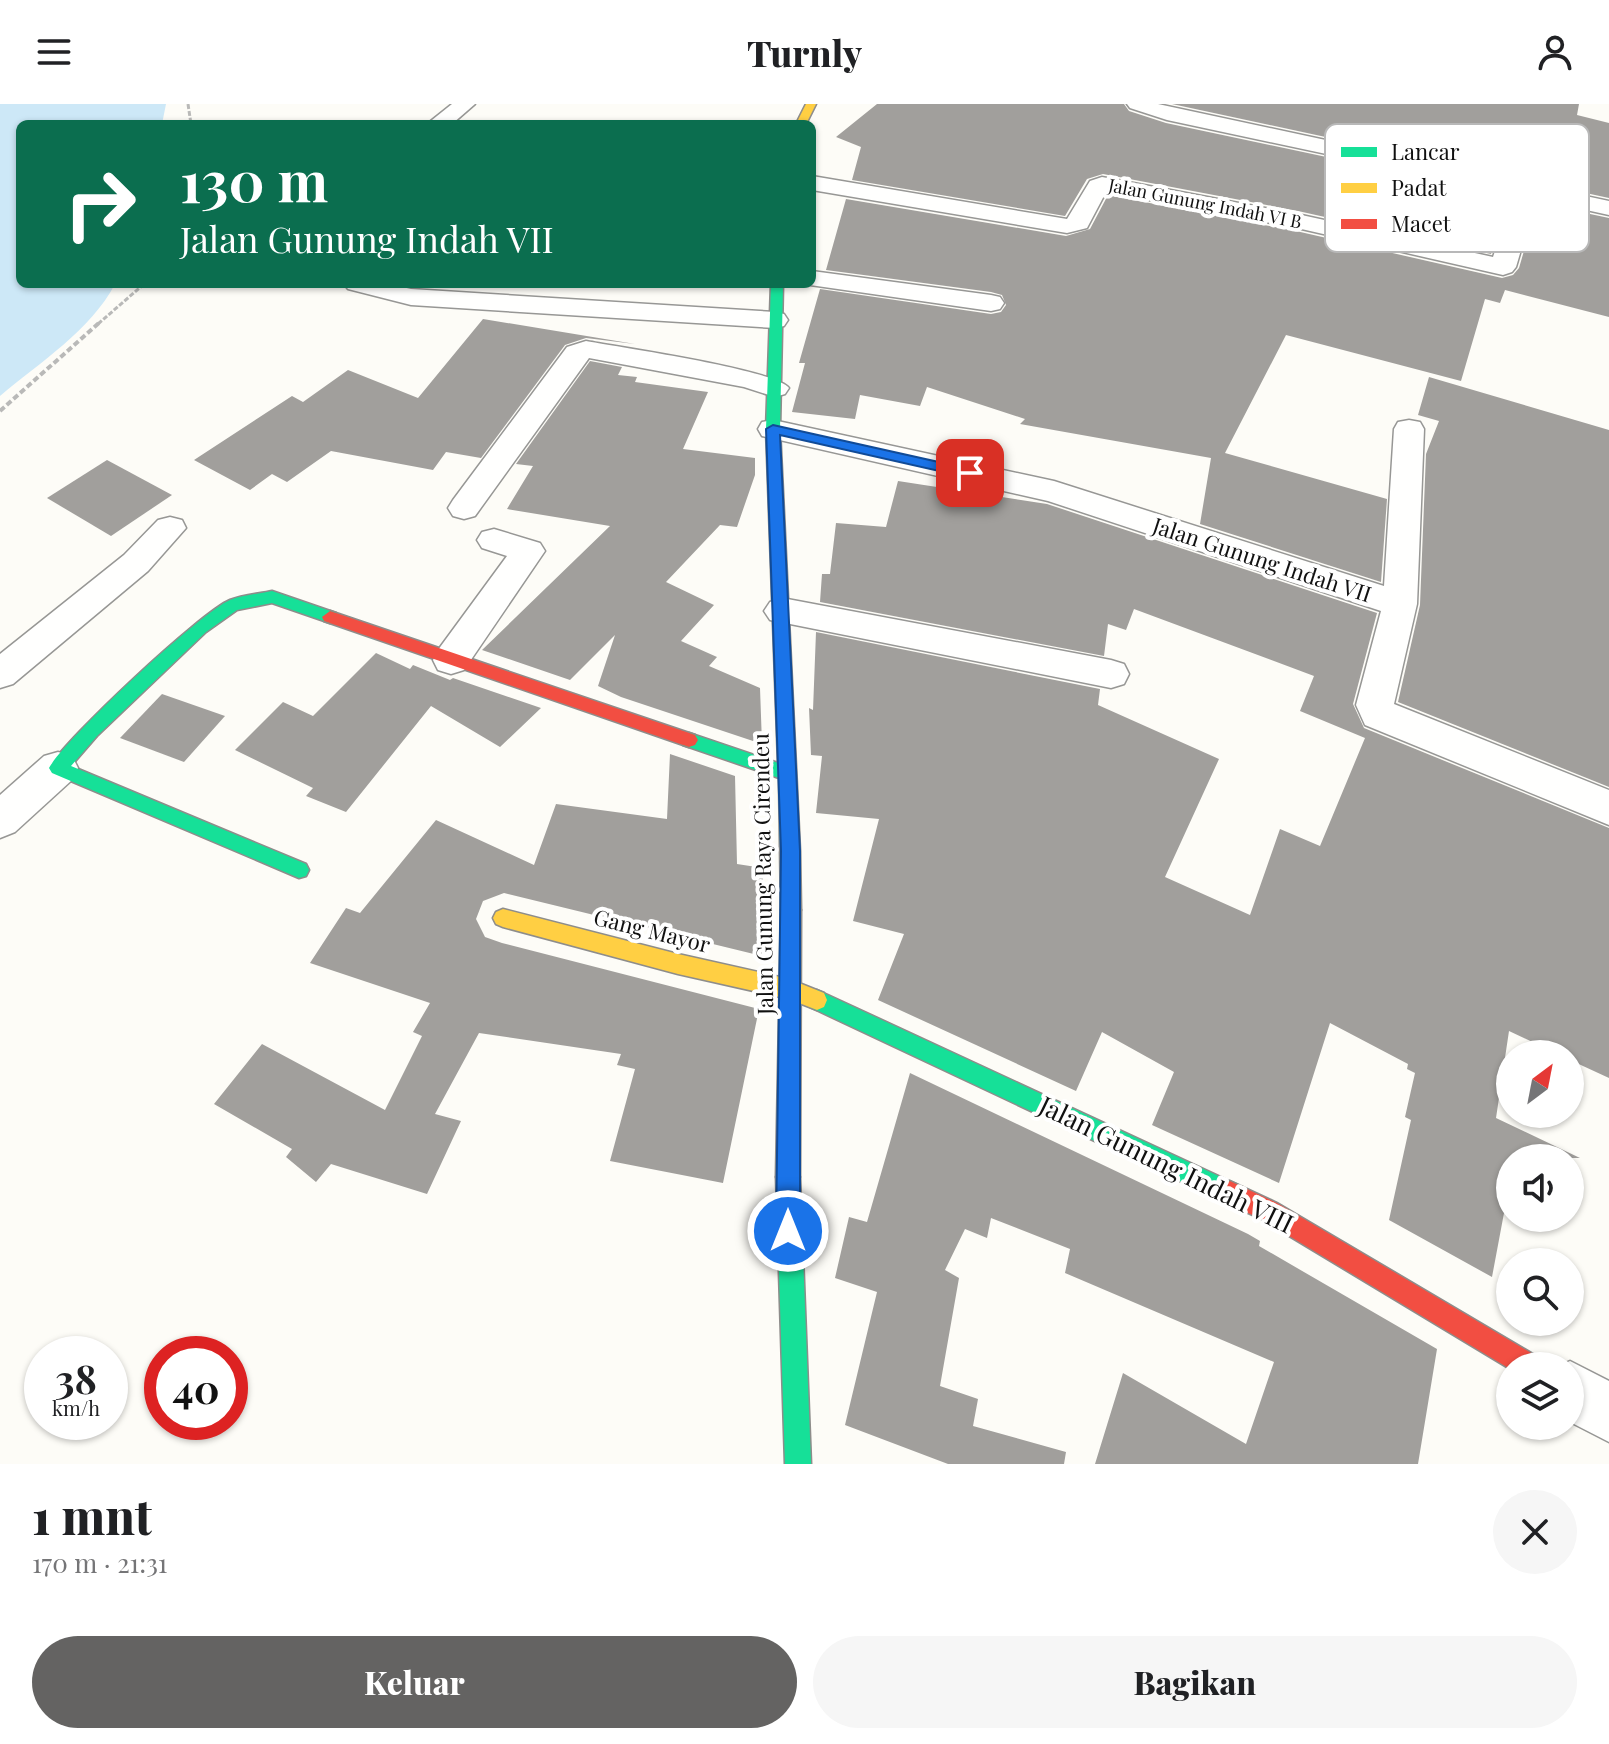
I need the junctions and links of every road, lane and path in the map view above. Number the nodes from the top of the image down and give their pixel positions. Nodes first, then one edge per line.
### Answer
1 (465, 104) edge
2 (1137, 104) edge
3 (443, 120) edge
4 (1325, 147) edge
5 (816, 184) edge
6 (1589, 204) edge
7 (1609, 208) edge
8 (1325, 227) edge
9 (1436, 252) edge
10 (1508, 252) edge
11 (816, 280) edge
12 (139, 288) edge
13 (374, 288) edge
14 (777, 288) edge
15 (991, 303) dead end
16 (775, 320) junction
17 (775, 388) junction
18 (0, 411) edge
19 (773, 429) junction
20 (1409, 429) dead end
21 (464, 508) dead end
22 (170, 528) dead end
23 (494, 540) dead end
24 (1400, 604) junction
25 (782, 611) junction
26 (451, 660) junction
27 (0, 674) edge
28 (1111, 674) dead end
29 (58, 768) junction
30 (786, 773) junction
31 (1609, 808) edge
32 (0, 820) edge
33 (299, 870) dead end
34 (503, 918) dead end
35 (789, 989) junction
36 (1506, 1352) edge
37 (1584, 1398) edge
38 (1609, 1413) edge
39 (798, 1464) edge

1 - 3 street
2 - 4 street
5 - 8 street, Jalan Gunung Indah VI B
6 - 7 street
9 - 10 street, Jalan Gunung Indah VI B
11 - 15 street
12 - 18 path
13 - 16 street
14 - 16 street, Jalan Gunung Raya Cirendeu
16 - 17 street, Jalan Gunung Raya Cirendeu
17 - 19 street, Jalan Gunung Raya Cirendeu
17 - 21 street
19 - 24 street, Jalan Gunung Indah VII
19 - 25 street, Jalan Gunung Raya Cirendeu
20 - 24 street
22 - 27 street
23 - 26 street
24 - 31 street, Jalan Gunung Indah VII
25 - 28 street
25 - 30 street, Jalan Gunung Raya Cirendeu
26 - 29 street
26 - 30 street
29 - 32 street
29 - 33 street
30 - 35 street, Jalan Gunung Raya Cirendeu
34 - 35 street, Gang Mayor
35 - 36 street, Jalan Gunung Indah VIII
35 - 39 street, Jalan Gunung Raya Cirendeu
37 - 38 street

